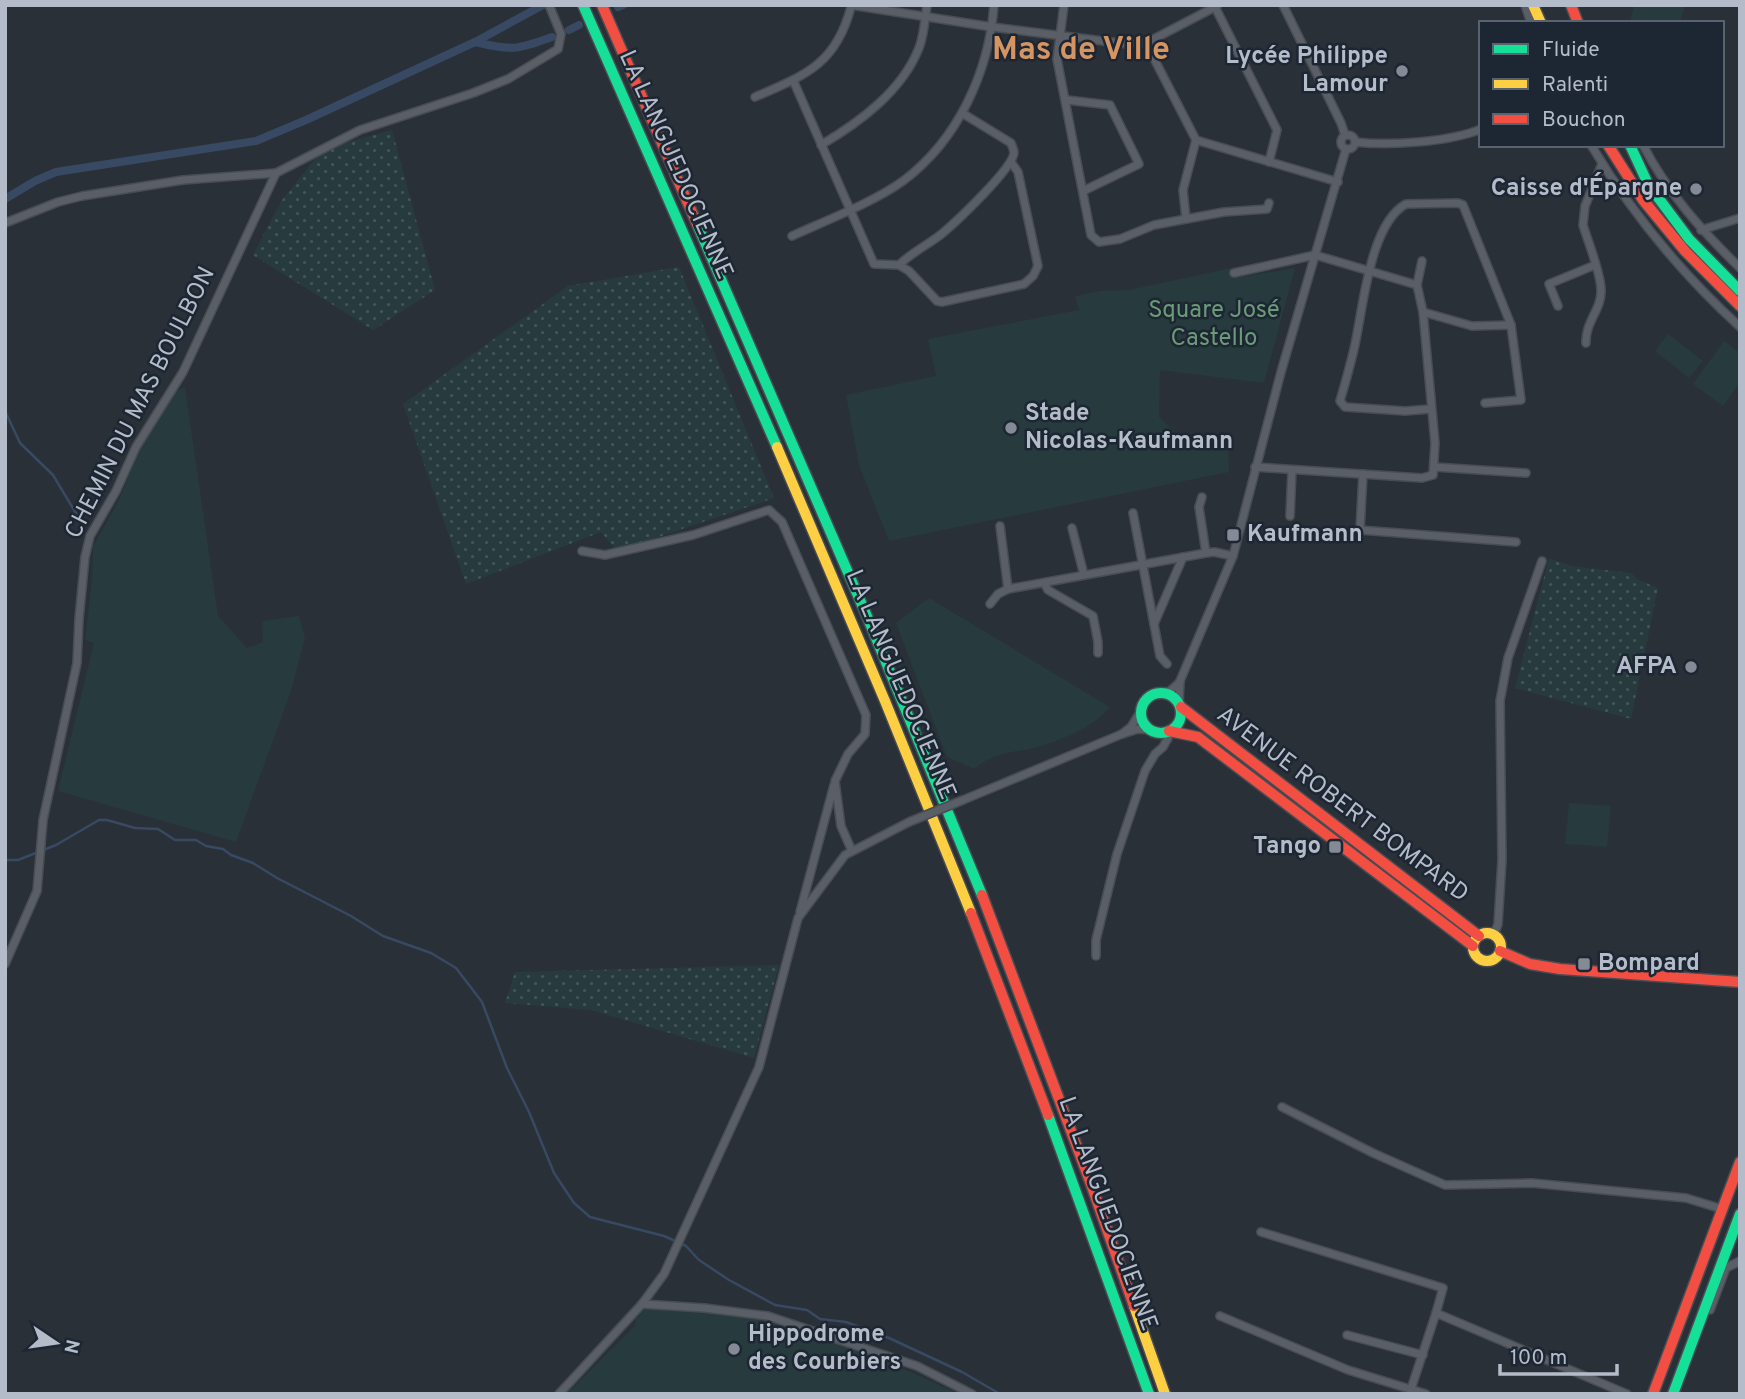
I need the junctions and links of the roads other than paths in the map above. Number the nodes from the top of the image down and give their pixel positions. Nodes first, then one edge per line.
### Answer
1 (583, 5) edge
2 (603, 5) edge
3 (927, 5) edge
4 (994, 5) edge
5 (1063, 5) edge
6 (1283, 5) edge
7 (1572, 5) edge
8 (851, 6) edge
9 (1216, 6) edge
10 (550, 7) edge
11 (926, 17) junction
12 (1579, 21) edge
13 (992, 27) junction
14 (1060, 36) junction
15 (1146, 43) junction
16 (793, 80) junction
17 (755, 97) dead end
18 (1067, 100) junction
19 (961, 113) junction
20 (1479, 130) edge
21 (1345, 135) junction
22 (1196, 141) junction
23 (1355, 142) junction
24 (821, 145) junction
25 (1592, 147) edge
26 (1609, 147) edge
27 (1631, 147) edge
28 (1644, 147) edge
29 (1346, 149) junction
30 (1011, 162) junction
31 (1269, 162) junction
32 (1602, 164) junction
33 (276, 173) junction
34 (1338, 182) junction
35 (1083, 191) junction
36 (1269, 203) dead end
37 (850, 209) junction
38 (1740, 218) edge
39 (1186, 219) junction
40 (5, 223) edge
41 (1701, 230) junction
42 (792, 236) dead end
43 (1315, 255) junction
44 (1422, 261) dead end
45 (899, 265) junction
46 (1595, 265) junction
47 (1740, 268) edge
48 (1370, 271) junction
49 (1234, 274) dead end
50 (1417, 285) junction
51 (1740, 291) edge
52 (1558, 306) dead end
53 (1740, 306) edge
54 (1423, 312) junction
55 (1511, 325) junction
56 (1740, 327) edge
57 (1586, 343) dead end
58 (1485, 403) dead end
59 (1431, 409) junction
60 (1255, 467) junction
61 (1434, 467) junction
62 (1292, 470) junction
63 (1526, 473) dead end
64 (1363, 474) junction
65 (1202, 496) dead end
66 (1133, 513) dead end
67 (1290, 516) dead end
68 (1000, 526) dead end
69 (1072, 528) dead end
70 (1516, 542) dead end
71 (582, 551) dead end
72 (1206, 552) junction
73 (1233, 556) junction
74 (1183, 557) junction
75 (1542, 561) dead end
76 (1143, 564) junction
77 (1084, 575) junction
78 (1044, 583) junction
79 (1008, 589) junction
80 (990, 604) dead end
81 (1154, 625) junction
82 (1098, 653) dead end
83 (1167, 664) dead end
84 (1180, 681) junction
85 (1162, 693) junction
86 (1180, 706) junction
87 (1142, 709) junction
88 (1152, 730) junction
89 (1167, 732) junction
90 (1122, 734) junction
91 (835, 781) junction
92 (852, 851) junction
93 (798, 918) junction
94 (1494, 935) junction
95 (1479, 936) junction
96 (1473, 946) junction
97 (1500, 951) junction
98 (1096, 956) dead end
99 (5, 964) edge
100 (1740, 982) edge
101 (1282, 1107) dead end
102 (1740, 1162) edge
103 (1722, 1209) junction
104 (1740, 1214) edge
105 (1261, 1232) dead end
106 (1740, 1261) edge
107 (642, 1304) junction
108 (1436, 1313) junction
109 (1220, 1316) dead end
110 (1347, 1335) dead end
111 (1423, 1355) junction
112 (1679, 1378) junction
113 (1410, 1389) junction
114 (559, 1394) edge
115 (972, 1394) edge
116 (1149, 1394) edge
117 (1165, 1394) edge
118 (1426, 1394) edge
119 (1627, 1394) edge
120 (1653, 1394) edge
121 (1673, 1394) edge

1 - 116 main road, LA LANGUEDOCIENNE
2 - 117 main road, LA LANGUEDOCIENNE
3 - 11 street
4 - 13 street
5 - 14 street
6 - 21 street
7 - 12 main road
8 - 11 street
8 - 16 street
9 - 15 street
9 - 31 street
10 - 33 street
11 - 13 street
11 - 24 street
13 - 14 street
13 - 19 street
14 - 15 street
14 - 18 street
15 - 22 street
16 - 17 street
16 - 24 street
18 - 35 street
18 - 35 street
19 - 30 street
19 - 37 street
20 - 23 street
21 - 23 street
21 - 29 street
22 - 31 street
22 - 39 street
23 - 29 street
24 - 37 street
25 - 32 street
26 - 53 main road
27 - 51 main road
28 - 41 street
29 - 34 street
30 - 45 street
30 - 45 street
31 - 34 street
32 - 46 street
32 - 56 street
33 - 40 street
33 - 99 street, CHEMIN DU MAS BOULBON
34 - 43 street
35 - 39 street
36 - 39 street
37 - 42 street
37 - 45 street
38 - 41 street
41 - 47 street
43 - 48 street
43 - 49 street
43 - 60 street
44 - 50 street
46 - 52 street
46 - 57 street
48 - 50 street
48 - 55 street
48 - 59 street
50 - 54 street
54 - 55 street
54 - 59 street
55 - 58 street
59 - 61 street
60 - 62 street
60 - 73 street
61 - 63 street
61 - 64 street
62 - 64 street
62 - 67 street
64 - 70 street
65 - 72 street
66 - 76 street
68 - 79 street
69 - 77 street
71 - 91 street
72 - 73 street
72 - 74 street
73 - 84 street
74 - 76 street
74 - 81 street
75 - 94 street
76 - 77 street
76 - 81 street
77 - 78 street
78 - 79 street
78 - 82 street
79 - 80 street
81 - 83 street
84 - 85 street
84 - 86 street
85 - 86 main road
85 - 87 main road
86 - 89 main road
86 - 95 main road, AVENUE ROBERT BOMPARD
87 - 88 main road
87 - 90 street
88 - 89 main road
88 - 90 street
89 - 96 main road, AVENUE ROBERT BOMPARD
89 - 98 street
90 - 92 street, bridge
91 - 92 street
91 - 93 street
92 - 93 street
93 - 107 street
94 - 95 main road, AVENUE ROBERT BOMPARD
94 - 97 main road
95 - 96 main road, AVENUE ROBERT BOMPARD
96 - 97 main road, AVENUE ROBERT BOMPARD
97 - 100 main road, AVENUE ROBERT BOMPARD
101 - 103 street
102 - 103 main road
103 - 120 main road
104 - 112 main road
105 - 108 street
106 - 112 street
107 - 114 street
107 - 115 street
108 - 111 street
108 - 119 street
109 - 113 street
110 - 111 street
111 - 113 street
112 - 121 main road
113 - 118 street

